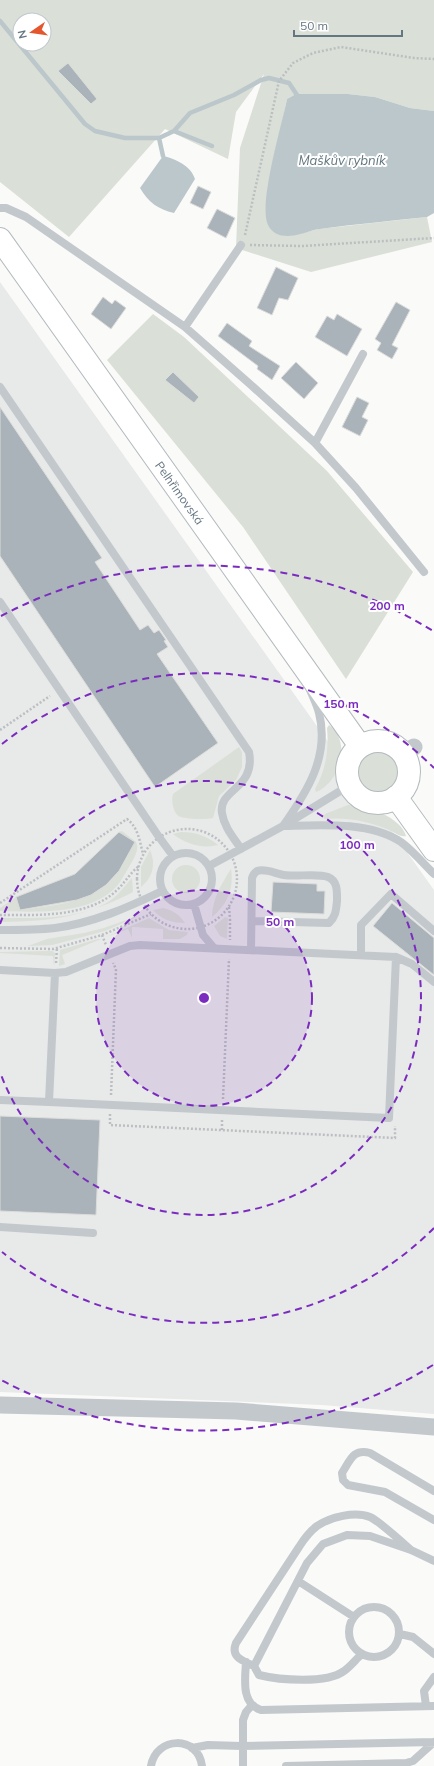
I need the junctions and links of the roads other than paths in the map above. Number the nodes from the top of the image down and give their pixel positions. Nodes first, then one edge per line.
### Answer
1 (0, 208) edge
2 (0, 239) edge
3 (241, 245) road end
4 (185, 327) junction
5 (363, 354) dead end
6 (0, 387) edge
7 (315, 443) junction
8 (424, 572) dead end
9 (0, 602) edge
10 (299, 661) junction
11 (360, 746) junction
12 (350, 785) junction
13 (396, 797) junction
14 (283, 826) junction
15 (241, 848) junction
16 (434, 850) edge
17 (173, 856) junction
18 (209, 866) junction
19 (434, 874) edge
20 (162, 891) junction
21 (194, 904) junction
22 (252, 921) junction
23 (0, 930) edge
24 (434, 931) edge
25 (214, 948) junction
26 (251, 950) junction
27 (361, 955) junction
28 (396, 957) junction
29 (0, 970) edge
30 (55, 973) junction
31 (434, 982) edge
32 (0, 1100) edge
33 (49, 1102) junction
34 (0, 1227) edge
35 (93, 1233) dead end
36 (0, 1405) edge
37 (434, 1427) edge
38 (434, 1491) edge
39 (434, 1520) edge
40 (411, 1550) junction
41 (434, 1561) edge
42 (298, 1581) junction
43 (354, 1617) junction
44 (400, 1634) junction
45 (362, 1654) junction
46 (434, 1654) edge
47 (246, 1662) junction
48 (254, 1666) junction
49 (434, 1677) edge
50 (252, 1705) junction
51 (430, 1706) edge
52 (434, 1742) edge
53 (242, 1746) junction
54 (192, 1748) junction
55 (151, 1766) edge
56 (202, 1766) edge
57 (242, 1766) edge
58 (286, 1766) edge

1 - 4 lane
2 - 10 main road, Pelhřimovská
3 - 4 lane
4 - 7 lane
5 - 7 lane
6 - 15 lane
7 - 8 lane
9 - 17 lane
10 - 11 main road, Pelhřimovská
10 - 14 lane
11 - 12 main road
11 - 13 main road
12 - 13 main road
12 - 14 lane
13 - 16 main road
14 - 15 lane
14 - 19 lane
15 - 18 lane
17 - 18 lane
17 - 20 lane
18 - 21 lane
20 - 21 lane
20 - 23 lane
21 - 25 lane
22 - 22 lane
22 - 26 lane
24 - 27 lane
25 - 26 lane
25 - 30 lane
26 - 27 lane
27 - 28 lane
28 - 31 lane
28 - 33 lane
29 - 30 lane
30 - 33 lane
32 - 33 lane
34 - 35 lane
36 - 37 street
38 - 39 lane
40 - 41 lane
40 - 42 lane
40 - 47 lane
42 - 43 lane
42 - 48 lane
43 - 44 lane
43 - 45 lane
44 - 45 lane
44 - 46 lane
45 - 48 lane
47 - 48 lane
47 - 50 lane
49 - 51 lane
50 - 51 lane
50 - 53 lane
52 - 53 lane
52 - 58 lane
53 - 54 lane
53 - 57 lane
54 - 55 lane
54 - 56 lane

